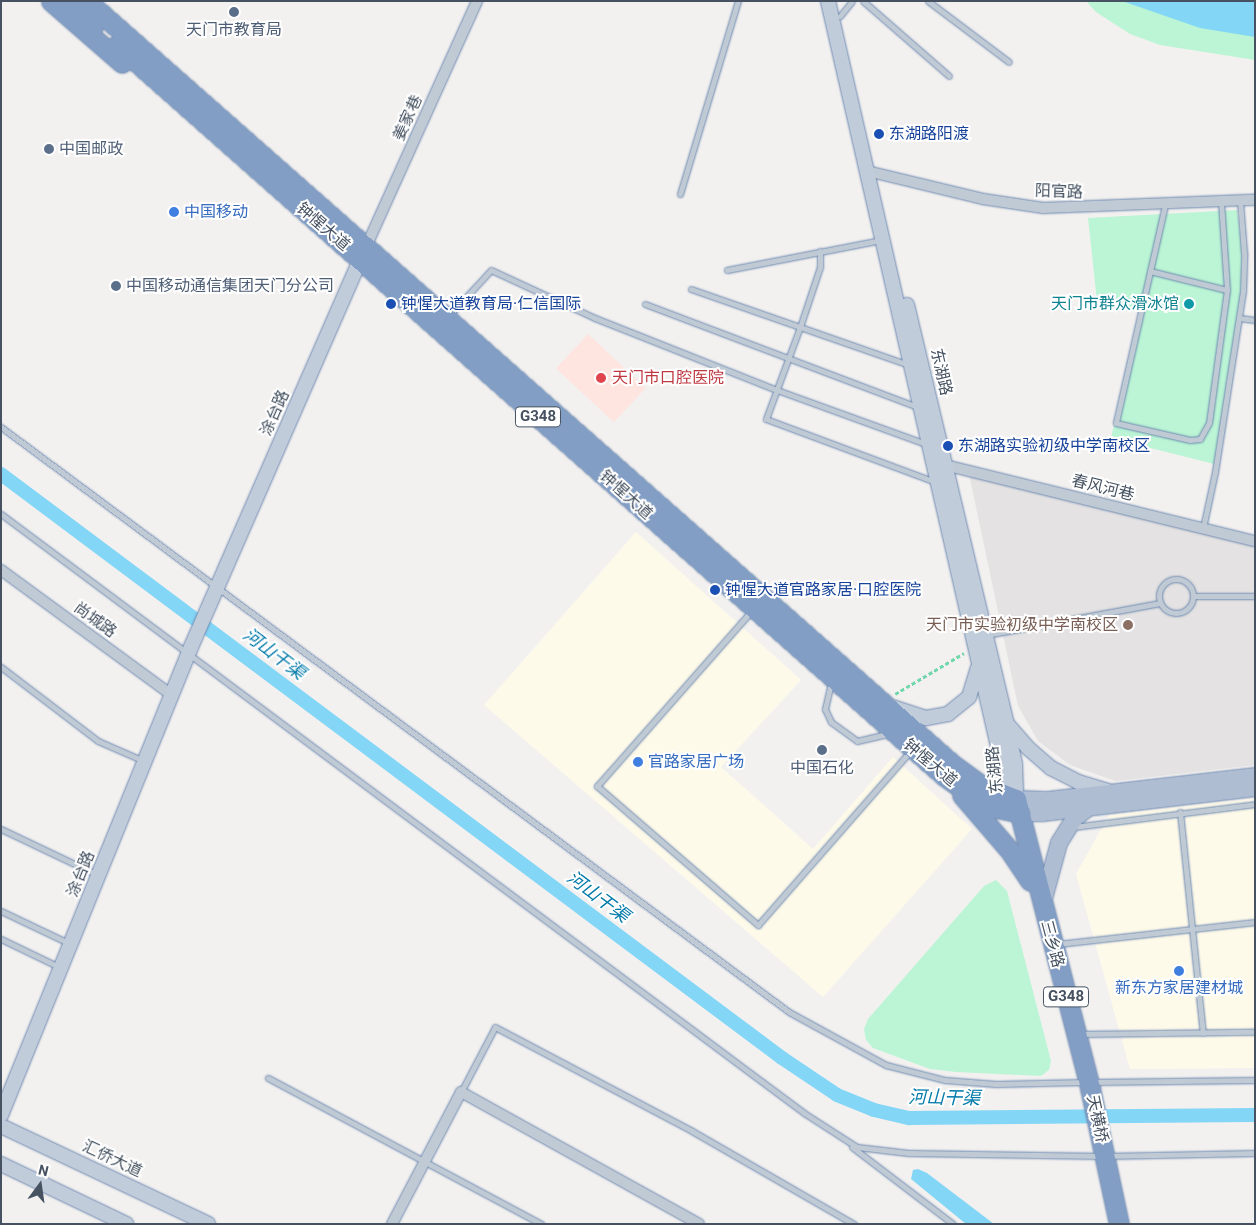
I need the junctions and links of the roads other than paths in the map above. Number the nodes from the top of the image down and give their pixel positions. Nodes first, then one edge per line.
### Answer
1 (52, 1) edge
2 (67, 1) edge
3 (86, 1) edge
4 (102, 1) edge
5 (477, 1) edge
6 (738, 1) edge
7 (828, 1) edge
8 (837, 1) edge
9 (852, 1) edge
10 (863, 1) edge
11 (928, 1) edge
12 (840, 16) junction
13 (1009, 62) dead end
14 (950, 76) dead end
15 (177, 105) junction
16 (238, 127) junction
17 (872, 172) junction
18 (680, 194) dead end
19 (1255, 200) edge
20 (1240, 201) junction
21 (1221, 202) junction
22 (1165, 205) junction
23 (883, 240) junction
24 (820, 252) junction
25 (364, 253) junction
26 (727, 270) dead end
27 (1150, 271) junction
28 (691, 289) dead end
29 (1227, 290) junction
30 (645, 304) dead end
31 (454, 310) junction
32 (1239, 318) junction
33 (1255, 320) edge
34 (800, 327) junction
35 (788, 360) junction
36 (911, 366) junction
37 (777, 390) junction
38 (921, 408) junction
39 (1, 427) edge
40 (929, 446) junction
41 (945, 465) junction
42 (938, 483) junction
43 (675, 513) junction
44 (1, 514) edge
45 (1202, 528) junction
46 (1255, 541) edge
47 (1, 570) edge
48 (216, 590) junction
49 (1193, 596) junction
50 (1255, 596) edge
51 (1160, 603) junction
52 (747, 616) junction
53 (978, 639) junction
54 (190, 650) junction
55 (979, 663) junction
56 (1, 667) edge
57 (832, 678) junction
58 (172, 695) junction
59 (881, 702) junction
60 (1006, 722) junction
61 (894, 732) junction
62 (913, 748) junction
63 (145, 761) junction
64 (944, 775) junction
65 (1255, 776) edge
66 (1255, 788) edge
67 (1114, 793) junction
68 (1255, 804) edge
69 (1018, 806) junction
70 (1088, 808) junction
71 (1180, 812) junction
72 (1066, 829) junction
73 (1, 830) edge
74 (99, 876) junction
75 (1042, 907) junction
76 (1, 911) edge
77 (1255, 922) edge
78 (1192, 929) junction
79 (1, 939) edge
80 (71, 944) junction
81 (1052, 945) junction
82 (61, 968) junction
83 (1255, 1032) edge
84 (1204, 1033) junction
85 (1076, 1034) junction
86 (268, 1078) dead end
87 (1255, 1080) edge
88 (1090, 1085) junction
89 (461, 1092) junction
90 (1, 1115) edge
91 (1, 1126) edge
92 (838, 1136) junction
93 (1255, 1153) edge
94 (1104, 1154) junction
95 (426, 1160) junction
96 (1, 1164) edge
97 (126, 1224) edge
98 (208, 1224) edge
99 (392, 1224) edge
100 (542, 1224) edge
101 (699, 1224) edge
102 (854, 1224) edge
103 (953, 1224) edge
104 (1119, 1224) edge

1 - 15 highway
2 - 15 highway, 钟惺大道 / G348
3 - 16 highway, 钟惺大道 / G348
4 - 16 highway
5 - 25 street, 姜家巷
6 - 18 lane
7 - 17 main road, 东湖路
8 - 12 main road, 东湖路
9 - 12 lane
10 - 14 lane
11 - 13 lane
12 - 17 main road, 东湖路
15 - 25 highway, 钟惺大道 / G348
16 - 25 highway, 钟惺大道 / G348
17 - 22 street, 阳官路
17 - 23 main road, 东湖路
17 - 41 main road, 东湖路
19 - 20 street, 阳官路
20 - 21 street, 阳官路
20 - 32 lane
21 - 22 street, 阳官路
21 - 29 lane
22 - 27 lane
23 - 24 lane
23 - 36 main road, 东湖路
24 - 26 lane
24 - 34 lane
25 - 31 highway
25 - 43 highway, 钟惺大道 / G348
25 - 48 main road, 涂台路
25 - 52 highway
25 - 57 highway, 钟惺大道 / G348
27 - 29 lane
27 - 29 lane
28 - 34 lane
30 - 35 lane
31 - 37 lane
31 - 43 highway
32 - 33 lane
32 - 45 lane
34 - 35 lane
34 - 36 lane
35 - 37 lane
35 - 38 lane
36 - 38 main road, 东湖路
37 - 40 lane
37 - 42 lane
38 - 40 main road, 东湖路
39 - 48 lane
40 - 42 main road, 东湖路
41 - 45 street, 春风河巷
41 - 53 main road, 东湖路
42 - 53 main road, 东湖路
43 - 59 highway, 钟惺大道 / G348
44 - 54 lane
45 - 46 street, 春风河巷
47 - 58 street, 尚城路
48 - 54 main road, 涂台路
48 - 88 lane
49 - 50 lane
49 - 51 lane
49 - 51 lane
51 - 53 lane
52 - 57 highway
52 - 62 lane
53 - 55 main road, 东湖路
53 - 60 main road, 东湖路
54 - 58 main road, 涂台路
54 - 92 lane
55 - 59 main road
55 - 69 main road, 东湖路
56 - 63 lane
57 - 61 highway, 钟惺大道 / G348
57 - 61 lane
58 - 63 main road, 涂台路
59 - 69 highway, 钟惺大道 / G348
60 - 67 main road
60 - 69 main road, 东湖路
61 - 62 highway, 钟惺大道 / G348
62 - 64 highway, 钟惺大道 / G348
63 - 74 main road, 涂台路
64 - 69 highway, 钟惺大道 / G348
64 - 75 highway
65 - 67 main road, 钟惺大道
66 - 70 main road, 钟惺大道
67 - 69 main road, 钟惺大道
68 - 71 lane
69 - 70 main road, 钟惺大道
69 - 75 highway, 三乡路 / G348
70 - 72 main road
71 - 72 lane
71 - 78 lane
72 - 75 main road
73 - 74 lane
74 - 80 main road, 涂台路
75 - 81 highway, 三乡路 / G348
76 - 80 lane
77 - 78 lane
78 - 81 lane
78 - 84 lane
79 - 82 lane
80 - 82 main road, 涂台路
81 - 85 highway, 三乡路 / G348
82 - 90 main road, 涂台路
83 - 84 lane
84 - 85 lane
85 - 88 highway, 三乡路 / G348
86 - 95 lane
87 - 88 lane
88 - 94 highway, 天横桥 / G348
89 - 95 street
89 - 101 street
89 - 102 lane
91 - 98 main road, 汇侨大道
92 - 94 lane
92 - 103 lane
93 - 94 lane
94 - 104 highway, G348
95 - 99 street
95 - 100 lane
96 - 97 main road

